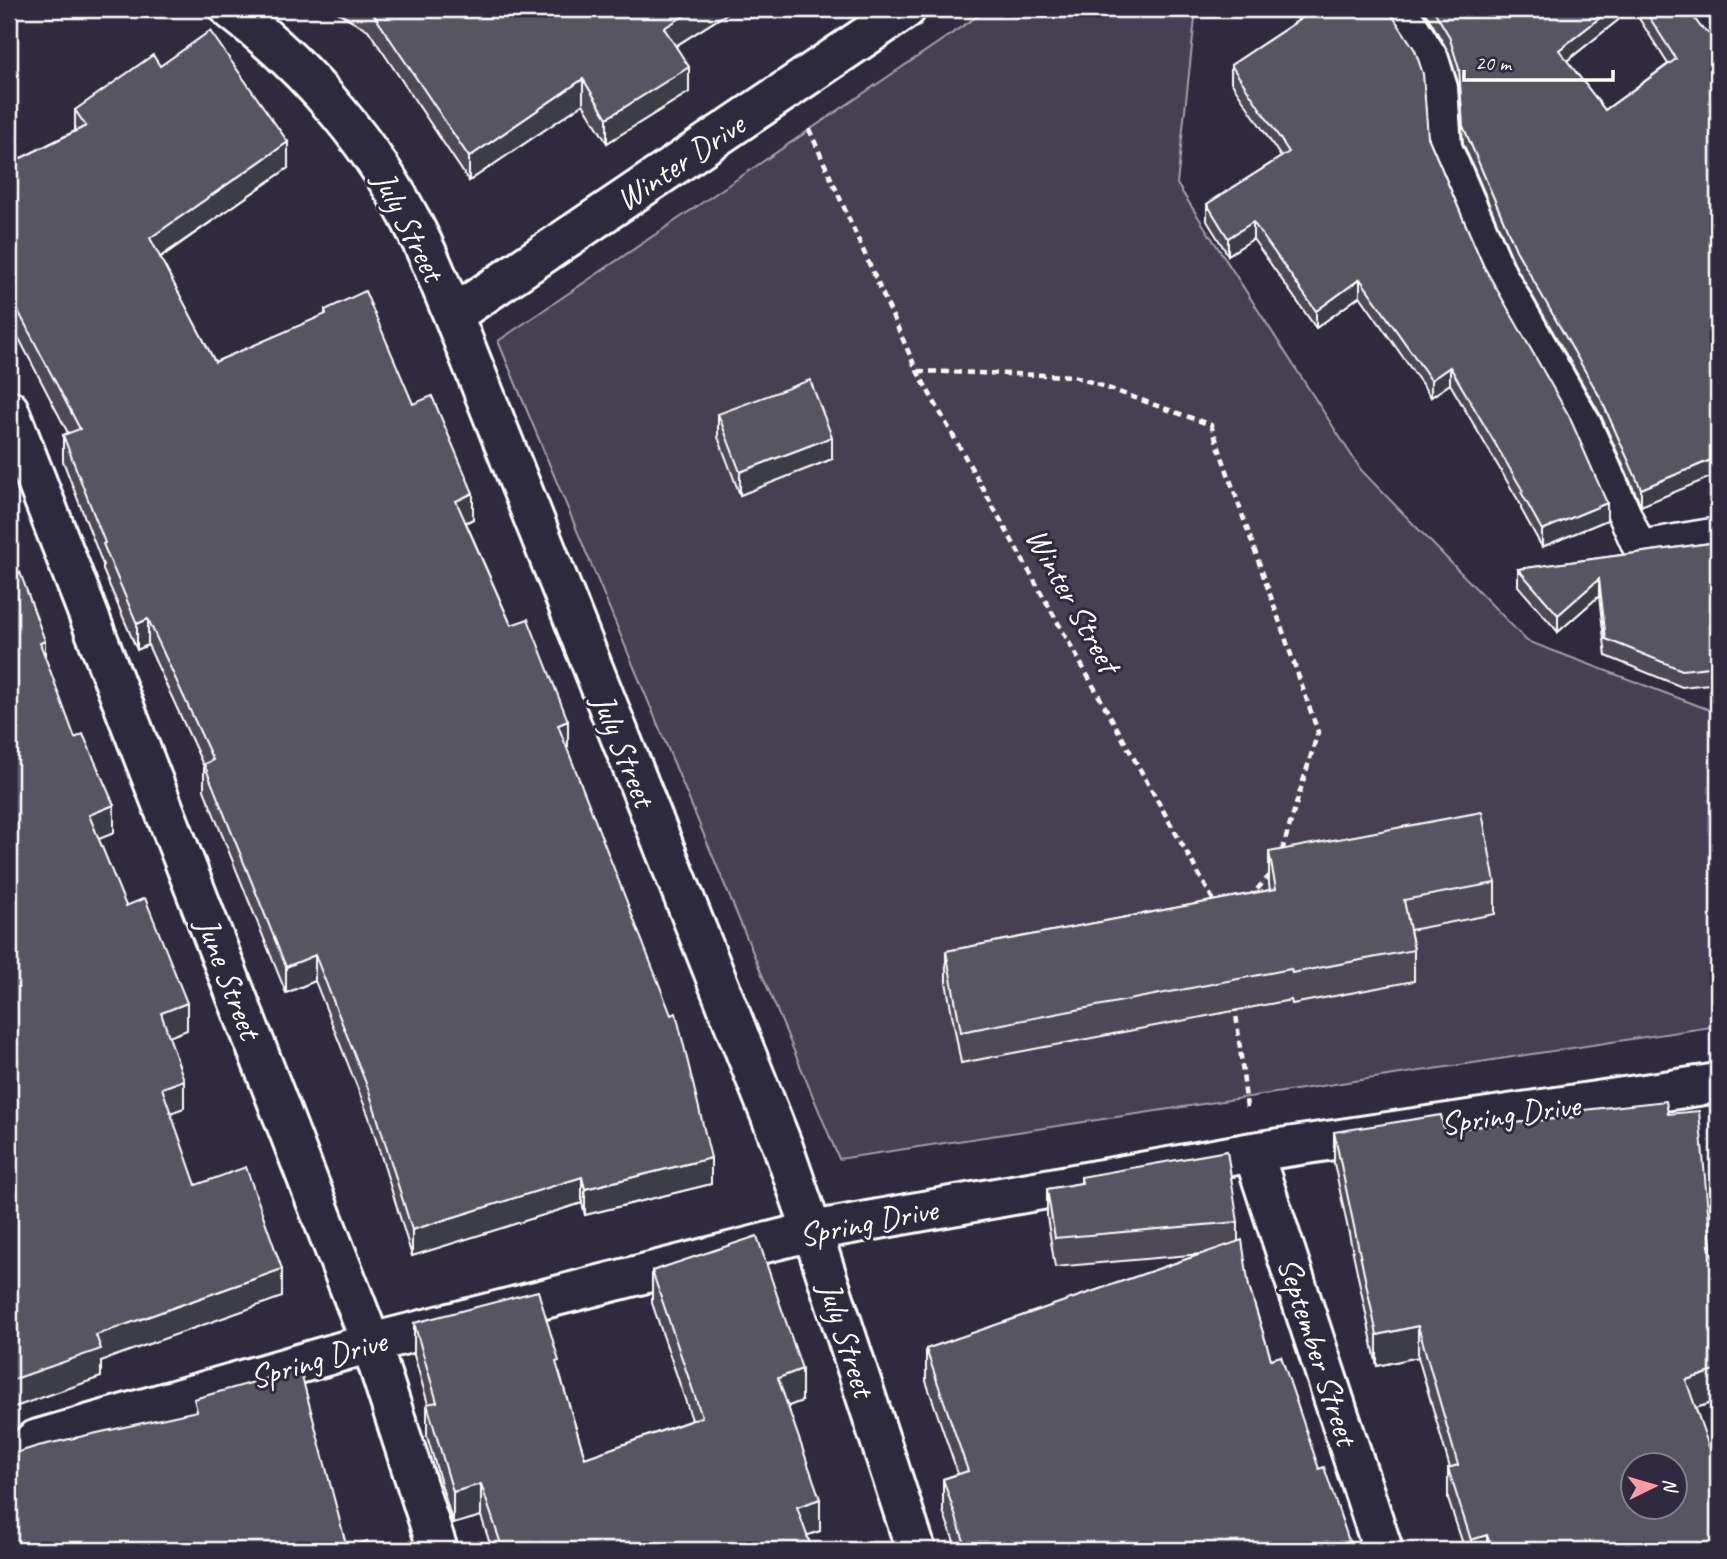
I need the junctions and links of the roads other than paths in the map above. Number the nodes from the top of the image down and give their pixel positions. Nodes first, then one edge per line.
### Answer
1 (230, 9) edge
2 (906, 9) edge
3 (1397, 9) edge
4 (1703, 9) edge
5 (1718, 31) edge
6 (453, 315) junction
7 (9, 410) edge
8 (1718, 534) edge
9 (1718, 1083) edge
10 (1252, 1152) junction
11 (813, 1231) junction
12 (371, 1343) junction
13 (17, 1445) edge
14 (438, 1550) edge
15 (916, 1550) edge
16 (1383, 1550) edge

1 - 6 street, July Street
2 - 6 street, Winter Drive
3 - 8 street
4 - 5 street
6 - 11 street, July Street
7 - 12 street, June Street
9 - 10 street, Spring Drive
10 - 11 street, Spring Drive
10 - 16 street, September Street
11 - 12 street, Spring Drive
11 - 15 street, July Street
12 - 13 street, Spring Drive
12 - 14 street, June Street

